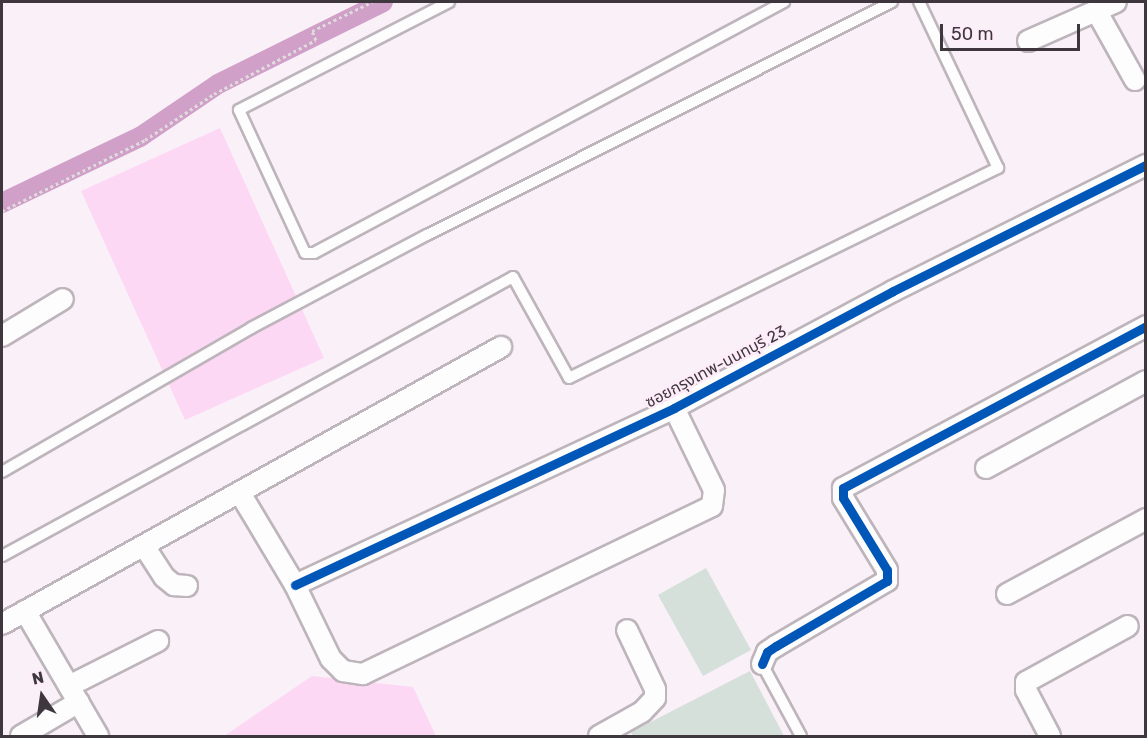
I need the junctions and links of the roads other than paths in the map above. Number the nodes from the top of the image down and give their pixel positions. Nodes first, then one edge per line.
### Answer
1 (449, 2) edge
2 (784, 2) edge
3 (892, 2) edge
4 (919, 2) edge
5 (1116, 2) edge
6 (1097, 12) junction
7 (1028, 41) dead end
8 (1136, 80) dead end
9 (1146, 165) edge
10 (63, 299) dead end
11 (1146, 326) edge
12 (2, 336) edge
13 (501, 347) dead end
14 (1144, 385) edge
15 (674, 408) junction
16 (986, 468) dead end
17 (2, 472) edge
18 (240, 493) junction
19 (1146, 519) edge
20 (144, 546) junction
21 (2, 556) edge
22 (295, 585) junction
23 (187, 586) dead end
24 (1007, 594) dead end
25 (25, 611) junction
26 (2, 624) edge
27 (1128, 626) dead end
28 (627, 630) dead end
29 (158, 641) dead end
30 (762, 664) joint
31 (74, 694) junction
32 (21, 736) edge
33 (98, 736) edge
34 (599, 736) edge
35 (801, 736) edge
36 (1050, 736) edge

1 - 2 lane
3 - 17 lane
4 - 21 lane
5 - 6 street
6 - 7 street
6 - 8 street
9 - 15 street, ซอยกรุงเทพ-นนทบุรี 23
10 - 12 street
11 - 30 street
13 - 18 street
14 - 16 street
15 - 22 street, ซอยกรุงเทพ-นนทบุรี 23
15 - 22 street
18 - 20 street
18 - 22 street
19 - 24 street
20 - 23 street
20 - 25 street
25 - 26 street
25 - 31 street
27 - 36 street
28 - 34 street
29 - 31 street
30 - 35 lane
31 - 32 street
31 - 33 street

